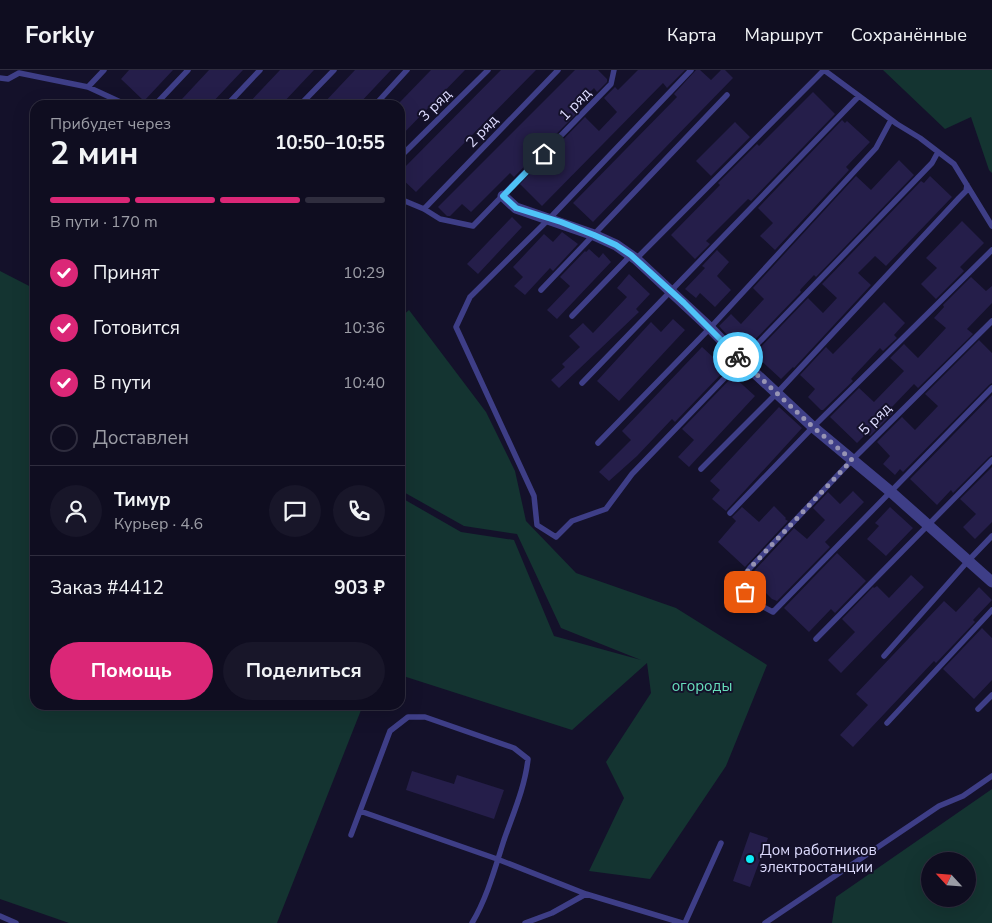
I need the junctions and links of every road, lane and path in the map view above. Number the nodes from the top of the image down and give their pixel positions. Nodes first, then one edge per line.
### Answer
1 (104, 70) edge
2 (188, 70) edge
3 (260, 70) edge
4 (334, 70) edge
5 (407, 70) edge
6 (488, 70) edge
7 (558, 70) edge
8 (614, 70) edge
9 (691, 70) edge
10 (824, 70) edge
11 (20, 71) edge
12 (0, 78) edge
13 (88, 87) junction
14 (727, 95) dead end
15 (859, 96) junction
16 (116, 100) edge
17 (160, 100) edge
18 (232, 100) edge
19 (305, 100) edge
20 (380, 100) edge
21 (891, 120) junction
22 (405, 152) edge
23 (938, 152) junction
24 (967, 184) junction
25 (503, 196) junction
26 (405, 201) edge
27 (424, 209) junction
28 (549, 219) junction
29 (992, 226) edge
30 (594, 235) junction
31 (992, 250) edge
32 (634, 257) junction
33 (541, 290) dead end
34 (671, 290) junction
35 (572, 316) dead end
36 (992, 321) edge
37 (710, 328) junction
38 (742, 361) junction
39 (582, 384) dead end
40 (992, 388) edge
41 (777, 393) junction
42 (813, 427) junction
43 (598, 443) dead end
44 (852, 460) junction
45 (992, 460) edge
46 (701, 469) dead end
47 (890, 492) junction
48 (730, 513) dead end
49 (927, 525) junction
50 (992, 536) edge
51 (968, 561) junction
52 (992, 582) edge
53 (992, 610) edge
54 (816, 640) dead end
55 (884, 656) dead end
56 (992, 695) edge
57 (978, 709) dead end
58 (887, 723) dead end
59 (992, 776) edge
60 (360, 811) junction
61 (351, 835) dead end
62 (721, 843) dead end
63 (498, 860) junction
64 (586, 894) junction
65 (0, 916) edge
66 (16, 923) edge
67 (472, 923) edge
68 (525, 923) edge
69 (683, 923) edge
70 (765, 923) edge

1 - 13 lane
2 - 17 lane
3 - 18 lane
4 - 19 lane
5 - 20 lane
6 - 22 lane, 3 ряд
7 - 27 lane, 2 ряд
8 - 25 lane, 1 ряд
9 - 28 lane
10 - 15 lane
10 - 32 lane
11 - 12 lane
11 - 13 lane
13 - 16 lane
14 - 30 lane
15 - 21 lane
15 - 34 lane
21 - 23 lane
21 - 37 lane
23 - 24 lane
23 - 38 lane
24 - 29 lane
24 - 41 lane
25 - 27 lane, 1 ряд
25 - 28 street
26 - 27 lane
28 - 30 street
28 - 38 lane
30 - 32 street
30 - 33 lane
31 - 42 lane
32 - 34 street
32 - 35 lane
34 - 37 street
34 - 39 lane
36 - 44 lane, 5 ряд
37 - 38 street
37 - 43 lane
38 - 41 street
40 - 47 lane
41 - 42 street
41 - 46 lane
42 - 44 street
42 - 48 lane
44 - 47 street
44 - 47 lane, 5 ряд
45 - 49 lane
47 - 49 street
49 - 51 street
49 - 54 lane
50 - 51 lane
51 - 52 street
51 - 55 lane
53 - 58 lane
56 - 57 lane
59 - 70 lane
60 - 61 lane
60 - 63 lane
60 - 63 lane
62 - 69 lane
63 - 64 lane
63 - 67 lane
64 - 68 lane
64 - 69 lane
65 - 66 lane

